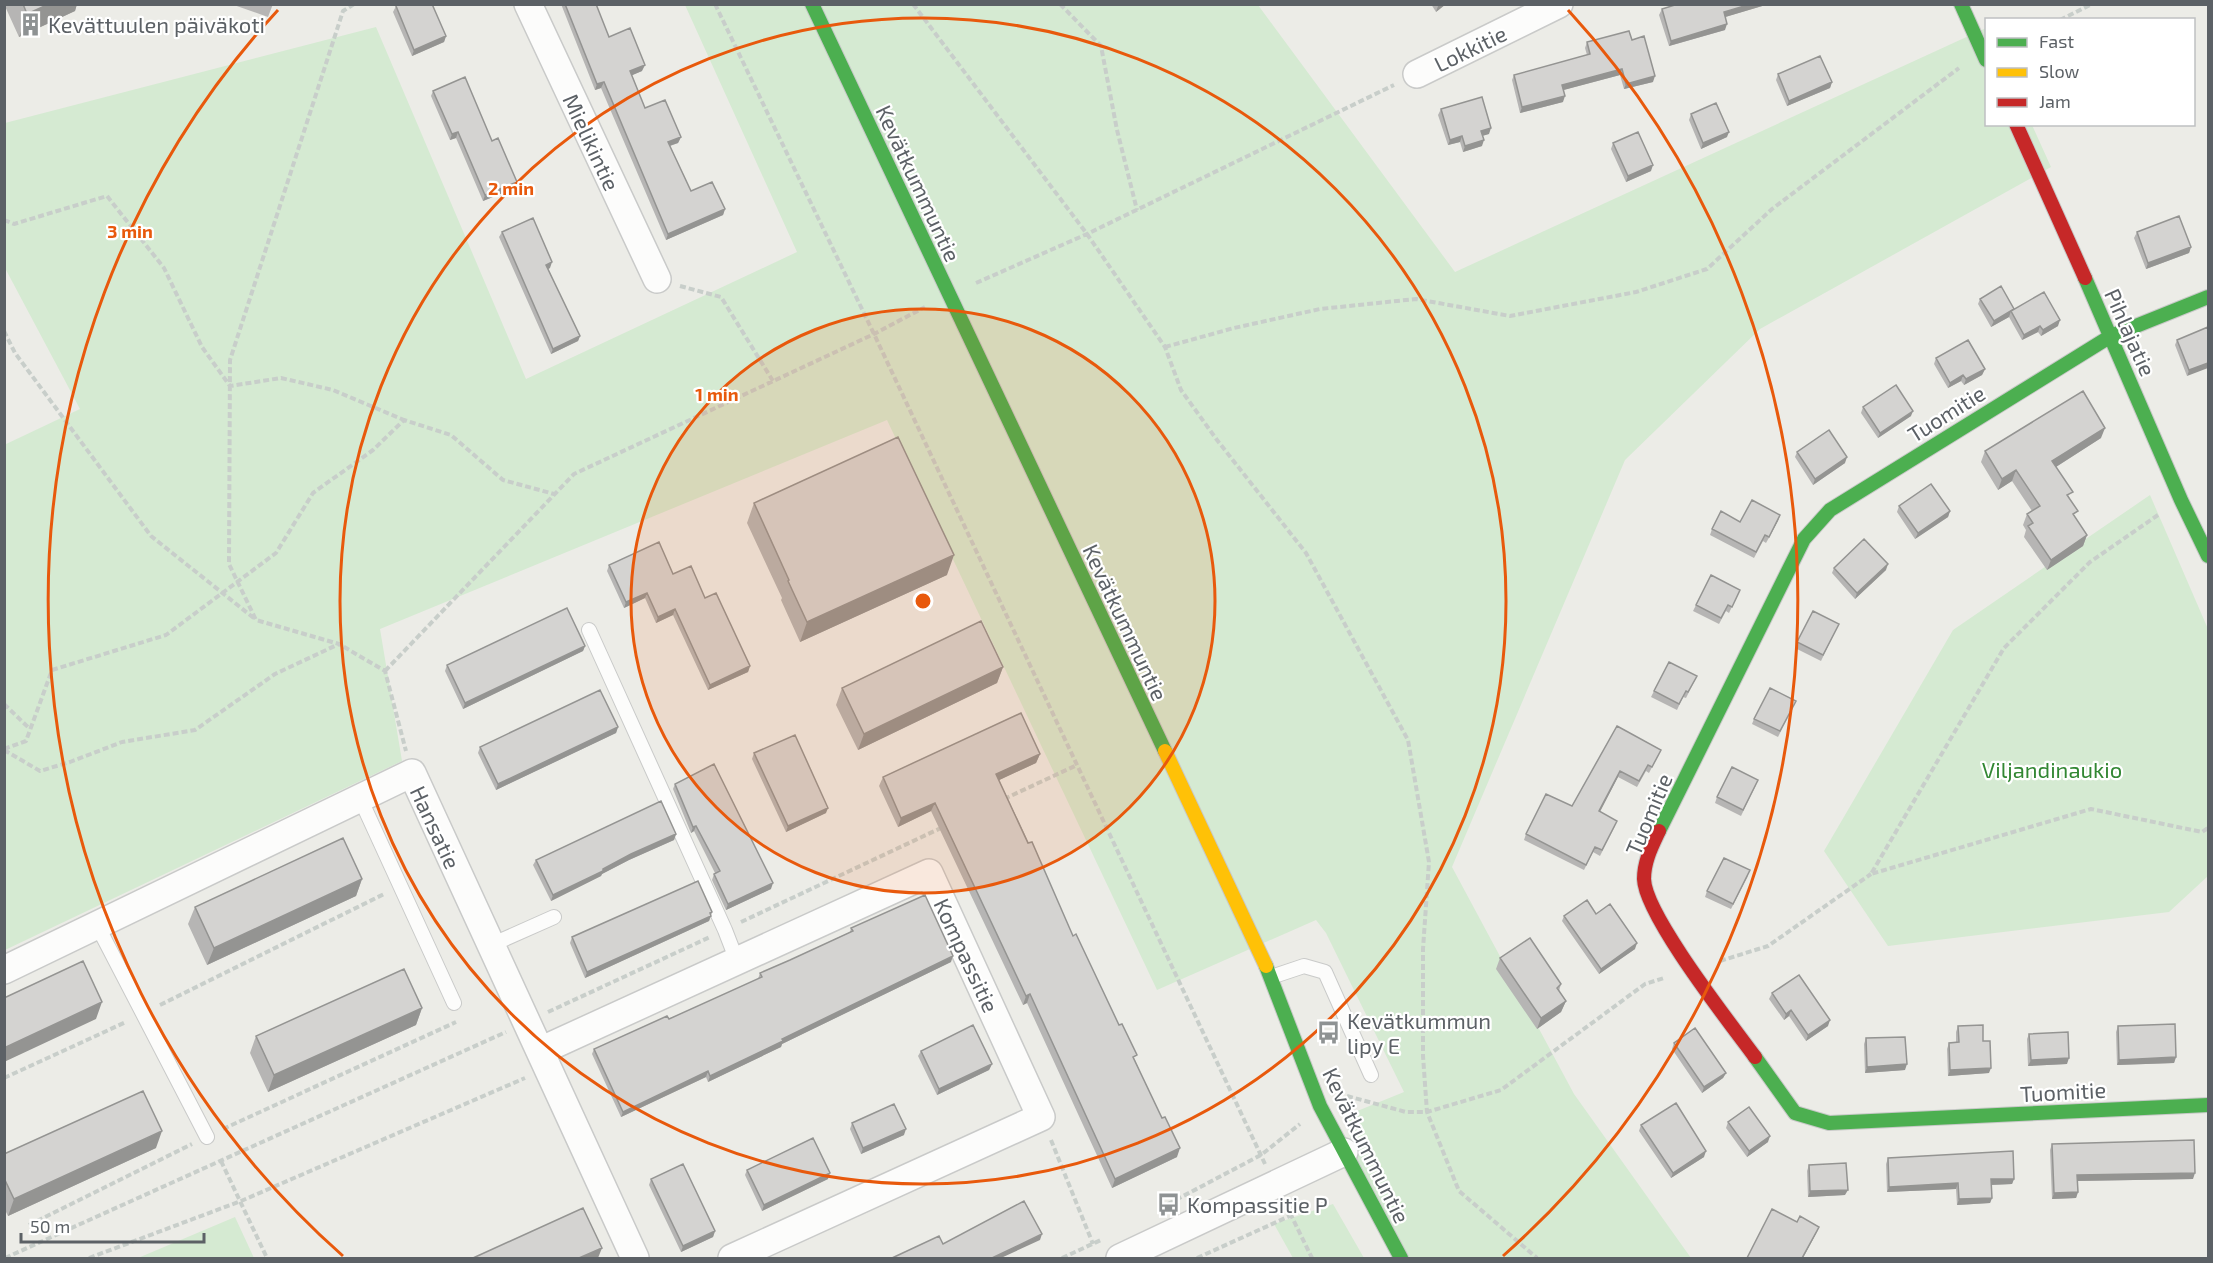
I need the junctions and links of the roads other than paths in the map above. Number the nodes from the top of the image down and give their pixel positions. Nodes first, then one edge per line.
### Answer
1 (528, 4) edge
2 (812, 4) edge
3 (1961, 4) edge
4 (1556, 5) edge
5 (1984, 56) edge
6 (1417, 74) road end
7 (2017, 126) edge
8 (657, 279) road end
9 (2208, 297) edge
10 (2111, 336) junction
11 (2208, 556) edge
12 (589, 630) dead end
13 (360, 798) junction
14 (554, 917) dead end
15 (98, 925) junction
16 (491, 945) junction
17 (737, 961) junction
18 (4, 970) edge
19 (1271, 977) junction
20 (454, 1003) road end
21 (544, 1060) junction
22 (1371, 1075) dead end
23 (2208, 1105) edge
24 (207, 1137) road end
25 (1344, 1152) junction
26 (635, 1258) edge
27 (732, 1258) edge
28 (1120, 1258) edge
29 (1401, 1258) edge

1 - 8 street, Mielikintie
2 - 19 street, Kevätkummuntie
3 - 5 street
4 - 6 street, Lokkitie
7 - 10 street, Pihlajatie
9 - 10 street, Tuomitie
10 - 11 street, Pihlajatie
10 - 23 street, Tuomitie
12 - 17 lane
13 - 15 street, Hansatie
13 - 16 street, Hansatie
13 - 20 lane
14 - 16 lane
15 - 18 street, Hansatie
15 - 24 lane
16 - 21 street, Hansatie
17 - 21 street, Kompassitie
17 - 27 street, Kompassitie
19 - 22 lane
19 - 25 street, Kevätkummuntie
21 - 26 street, Hansatie
25 - 28 street
25 - 29 street, Kevätkummuntie

